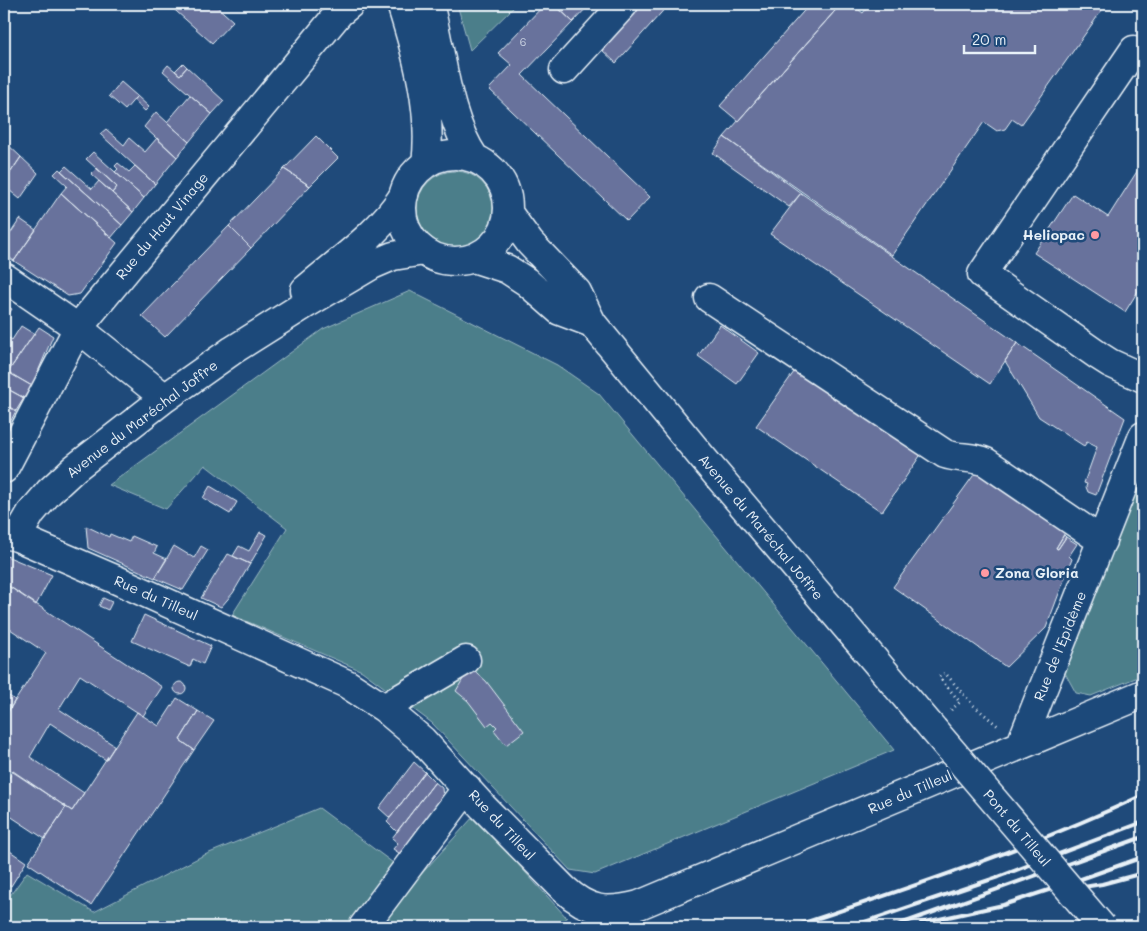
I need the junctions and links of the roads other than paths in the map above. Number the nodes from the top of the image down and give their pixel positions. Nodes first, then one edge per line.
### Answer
1 (401, 4) edge
2 (429, 4) edge
3 (624, 4) edge
4 (339, 7) edge
5 (1143, 56) edge
6 (564, 70) dead end
7 (475, 159) junction
8 (426, 164) junction
9 (404, 195) junction
10 (508, 214) junction
11 (424, 251) junction
12 (473, 258) junction
13 (4, 277) edge
14 (709, 298) dead end
15 (592, 323) junction
16 (78, 328) junction
17 (233, 350) junction
18 (1143, 378) edge
19 (165, 398) junction
20 (1143, 436) edge
21 (4, 469) edge
22 (10, 536) edge
23 (1102, 541) junction
24 (466, 660) dead end
25 (1143, 694) edge
26 (384, 708) junction
27 (941, 720) joint
28 (1021, 744) junction
29 (467, 788) junction
30 (363, 927) edge
31 (1102, 927) edge

1 - 8 street
2 - 7 street
3 - 6 street
4 - 16 street, Rue du Haut Vinage
5 - 18 street
7 - 8 street
7 - 10 street
8 - 9 street
9 - 11 street
9 - 17 street, Avenue du Maréchal Joffre
10 - 12 street
10 - 15 street, Avenue du Maréchal Joffre
11 - 12 street
11 - 17 street, Avenue du Maréchal Joffre
12 - 15 street
13 - 16 street
14 - 23 street
15 - 27 street, Avenue du Maréchal Joffre
16 - 19 street
16 - 21 street, Rue du Haut Vinage
17 - 19 street, Avenue du Maréchal Joffre
19 - 22 street, Avenue du Maréchal Joffre
20 - 23 street, Rue de l'Epidème
22 - 26 street, Rue du Tilleul
23 - 28 street, Rue de l'Epidème
24 - 26 street
25 - 28 street, Rue du Tilleul
26 - 29 street, Rue du Tilleul
27 - 31 street, Pont du Tilleul, bridge
28 - 29 street, Rue du Tilleul
29 - 30 street

